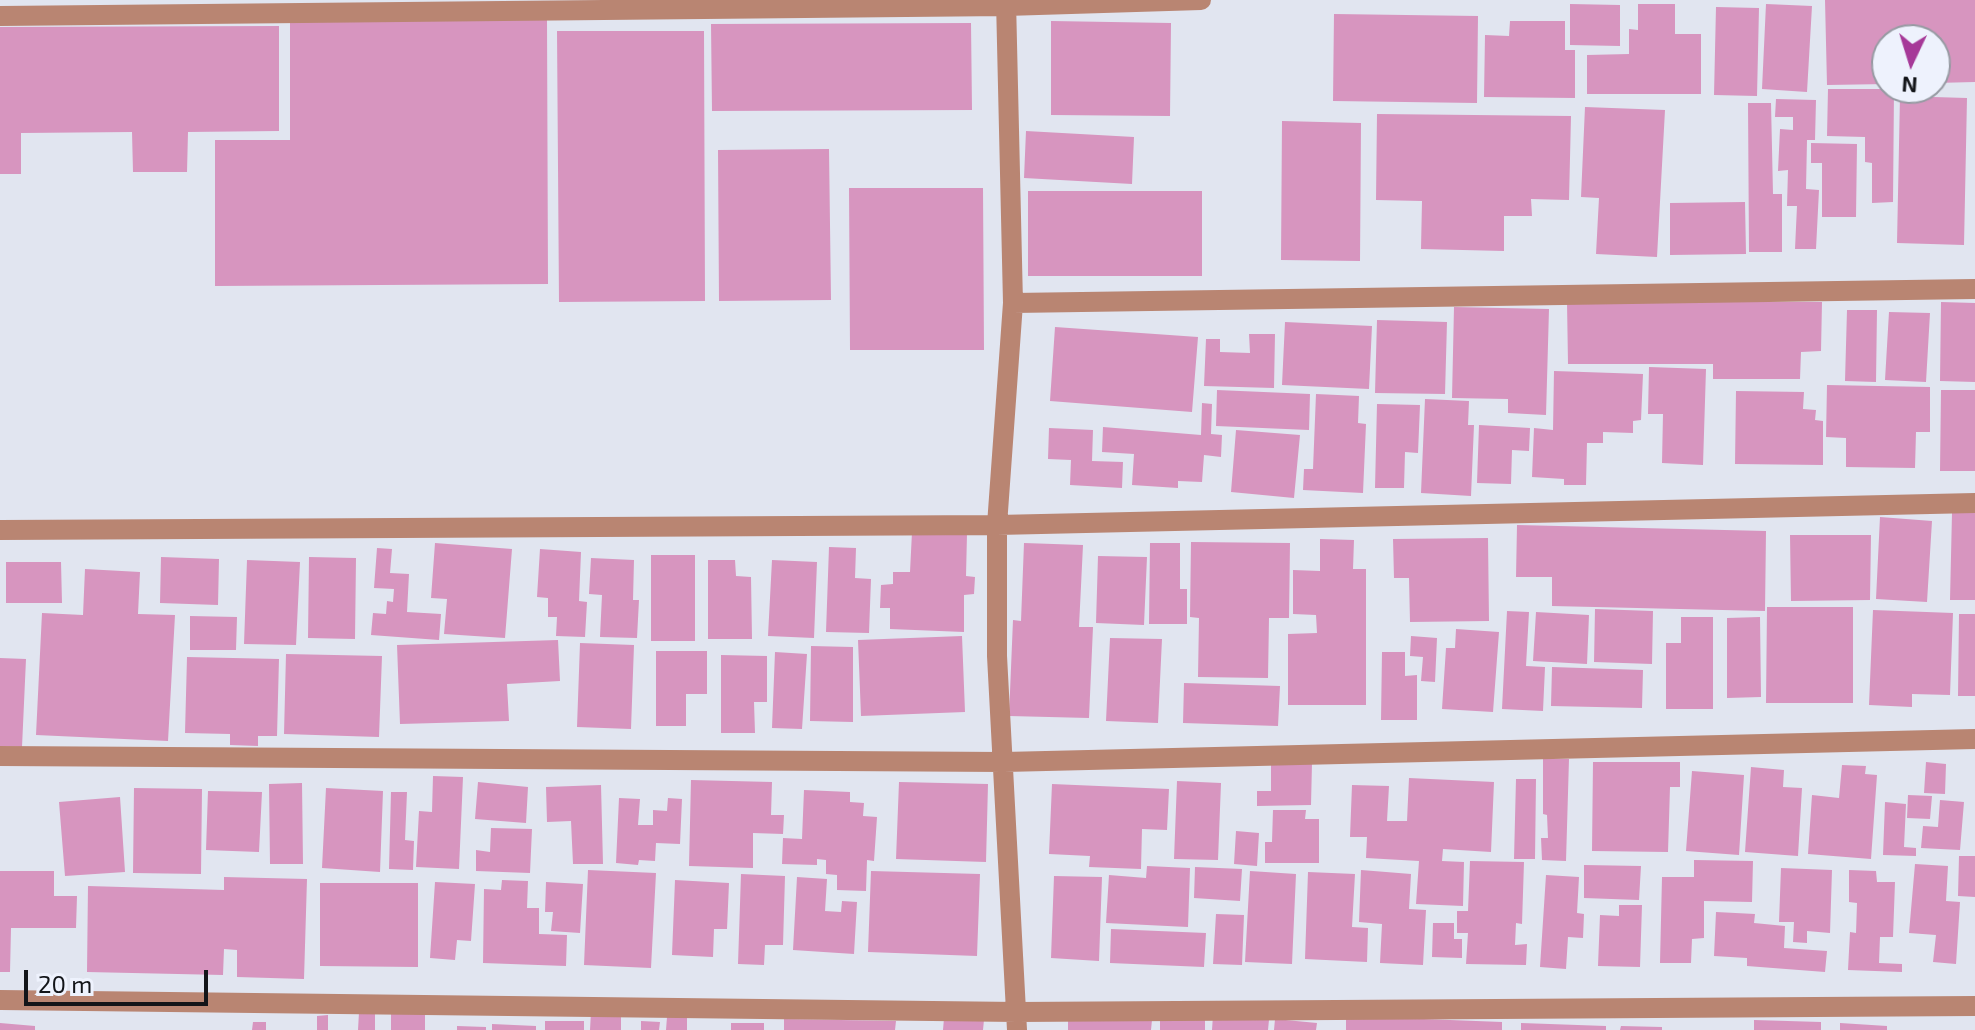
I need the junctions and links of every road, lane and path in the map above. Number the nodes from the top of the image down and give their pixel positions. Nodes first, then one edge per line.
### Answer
1 (1201, 0) edge
2 (1006, 3) edge
3 (0, 16) edge
4 (1975, 289) edge
5 (1013, 303) junction
6 (1975, 503) edge
7 (997, 525) junction
8 (0, 530) edge
9 (1975, 739) edge
10 (0, 756) edge
11 (1004, 762) junction
12 (0, 1000) edge
13 (1975, 1006) edge
14 (1017, 1021) edge

1 - 2 street
2 - 3 street
2 - 5 street
4 - 5 street
5 - 7 street
6 - 7 street
7 - 8 street
7 - 11 street
9 - 11 street
10 - 11 street
11 - 14 street
12 - 14 street
13 - 14 street

